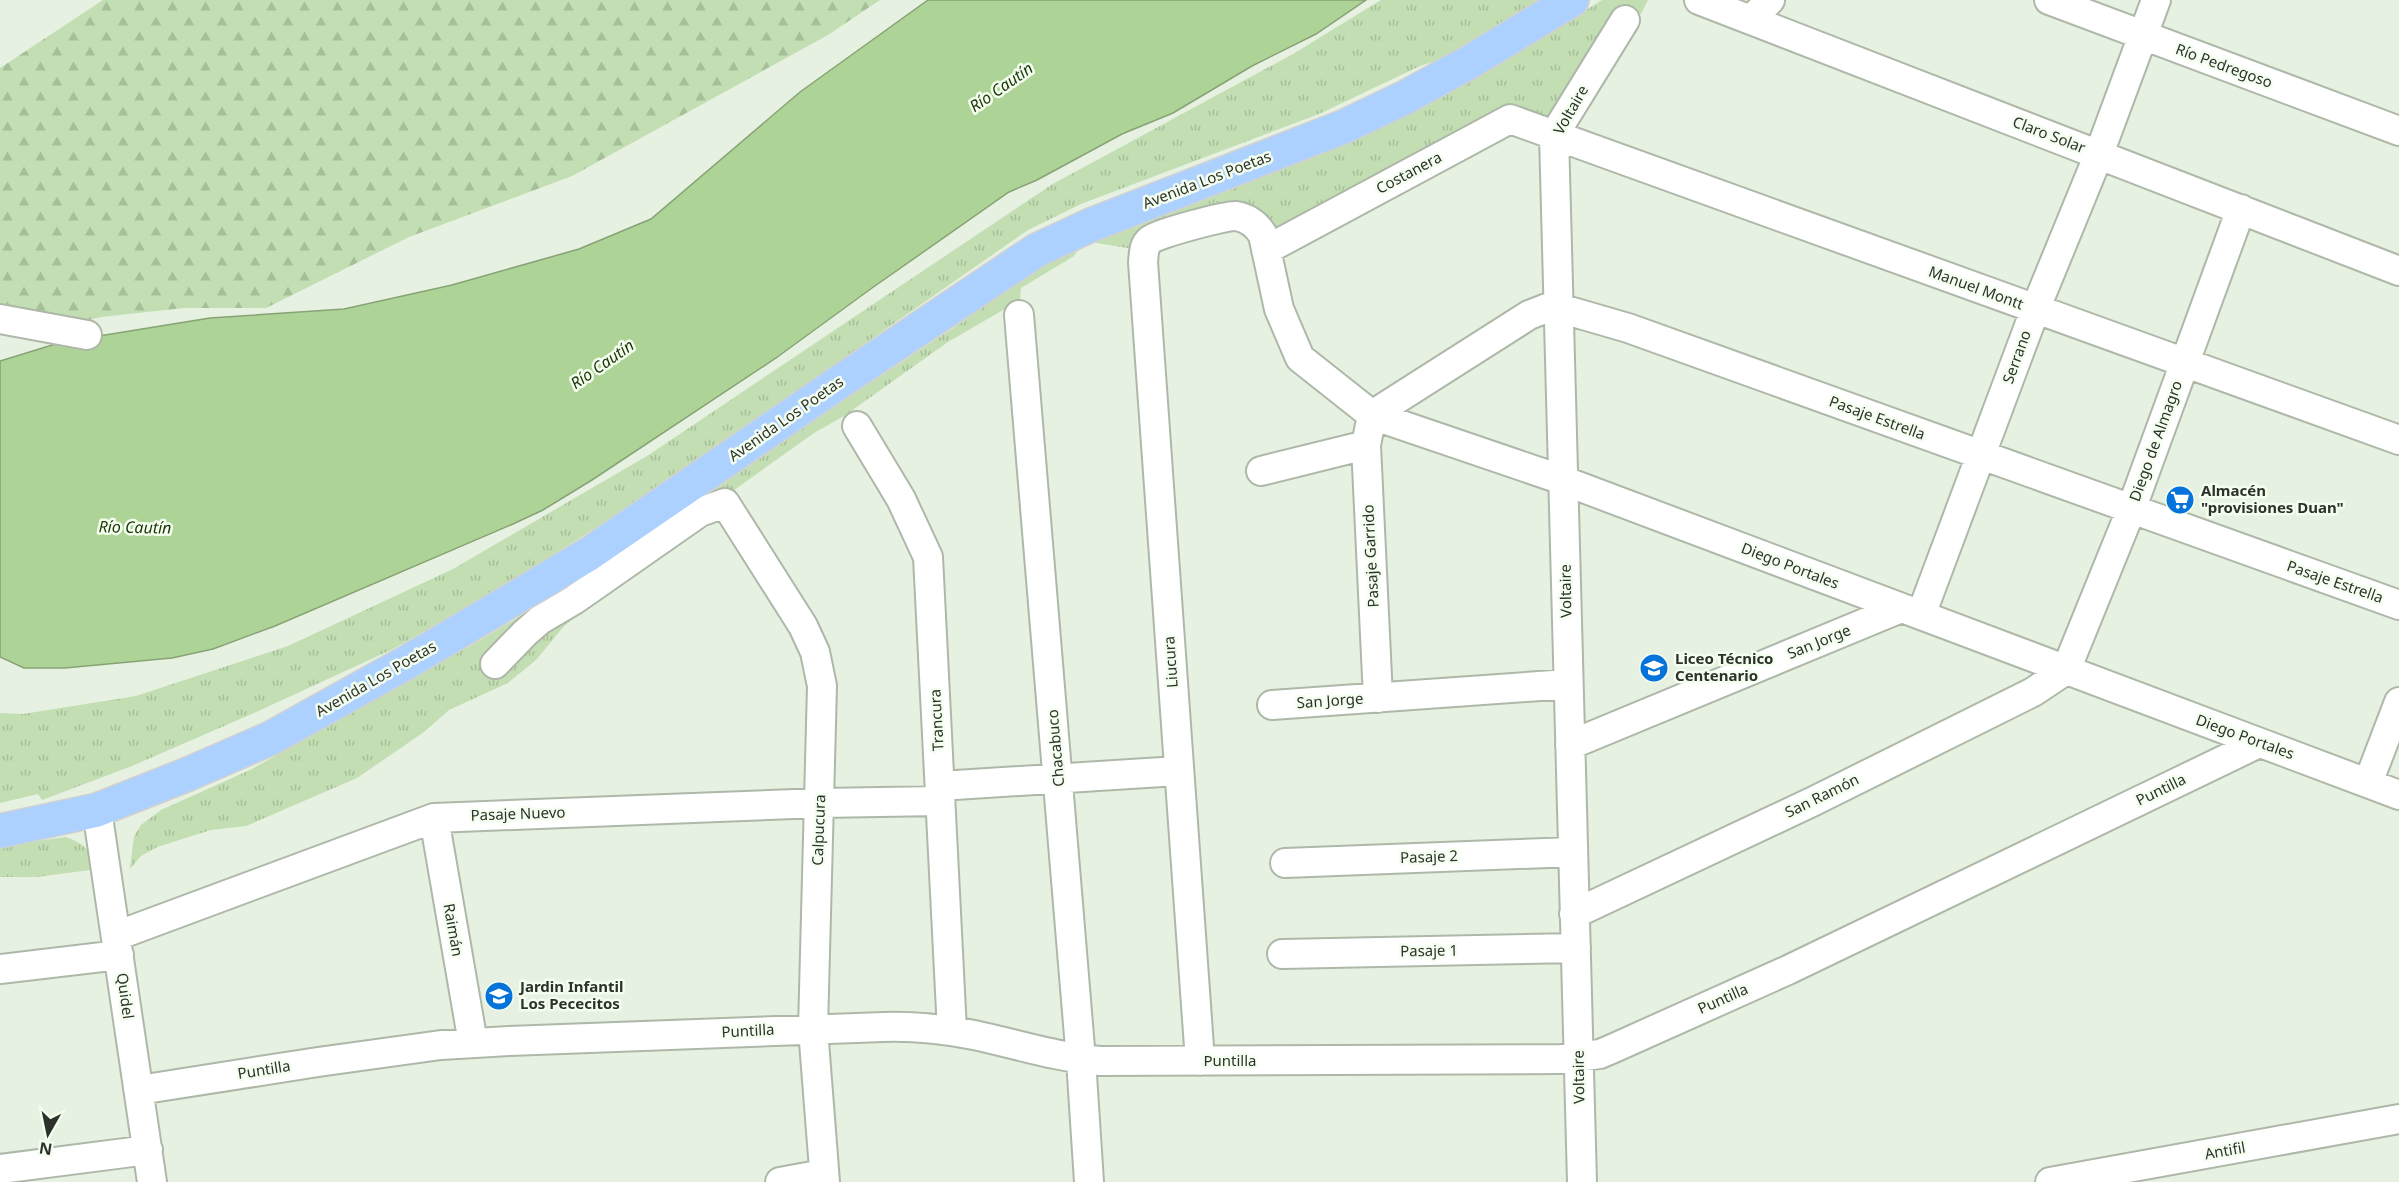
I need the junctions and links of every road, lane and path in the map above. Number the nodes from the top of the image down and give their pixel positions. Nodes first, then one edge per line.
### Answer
1 (1572, 0) edge
2 (1699, 0) edge
3 (2049, 0) edge
4 (2156, 0) edge
5 (1760, 10) edge
6 (1625, 20) dead end
7 (2142, 37) junction
8 (2399, 131) edge
9 (1554, 135) junction
10 (2099, 154) junction
11 (2241, 209) junction
12 (1266, 250) junction
13 (1143, 262) joint
14 (2399, 271) edge
15 (1559, 308) junction
16 (2035, 310) junction
17 (1019, 315) dead end
18 (0, 319) edge
19 (87, 334) dead end
20 (2185, 363) junction
21 (1372, 415) junction
22 (857, 426) dead end
23 (2399, 440) edge
24 (1366, 445) junction
25 (1981, 456) junction
26 (1261, 471) dead end
27 (1564, 482) junction
28 (2131, 510) junction
29 (2399, 605) edge
30 (1911, 612) junction
31 (495, 664) dead end
32 (2066, 670) junction
33 (1568, 684) junction
34 (1378, 698) junction
35 (2399, 702) edge
36 (1272, 705) dead end
37 (2259, 743) junction
38 (1570, 745) junction
39 (1178, 771) junction
40 (1058, 778) junction
41 (2368, 783) junction
42 (940, 794) junction
43 (2399, 795) edge
44 (820, 803) junction
45 (97, 810) junction
46 (434, 818) junction
47 (0, 831) edge
48 (1573, 852) junction
49 (1285, 863) dead end
50 (1574, 914) junction
51 (118, 945) junction
52 (1575, 948) junction
53 (1282, 954) dead end
54 (0, 969) edge
55 (813, 1029) junction
56 (952, 1031) junction
57 (473, 1043) junction
58 (1578, 1057) junction
59 (1082, 1060) junction
60 (1200, 1061) junction
61 (139, 1090) junction
62 (2399, 1119) edge
63 (148, 1150) junction
64 (0, 1169) edge
65 (2139, 1174) edge
66 (824, 1178) edge
67 (152, 1182) edge
68 (780, 1182) edge
69 (1089, 1182) edge
70 (1582, 1182) edge
71 (2050, 1182) edge

1 - 45 main road, Avenida Los Poetas
2 - 5 street, Claro Solar
3 - 7 street, Río Pedregoso
4 - 7 street, Serrano
5 - 10 street, Claro Solar
6 - 9 street, Voltaire
7 - 8 street, Río Pedregoso
7 - 10 street, Serrano
9 - 12 street, Costanera
9 - 15 street, Voltaire
9 - 16 street, Manuel Montt
10 - 11 street, Claro Solar
10 - 16 street, Serrano
11 - 14 street, Claro Solar
11 - 20 street, Diego de Almagro
12 - 13 street, Diego Portales
12 - 21 street, Diego Portales
13 - 39 street, Liucura
15 - 21 street, Pasaje Estrella
15 - 25 street, Pasaje Estrella
15 - 27 street, Voltaire
16 - 20 street, Manuel Montt
16 - 25 street, Serrano
17 - 40 street, Chacabuco
18 - 19 street
20 - 23 street, Manuel Montt
20 - 28 street, Diego de Almagro
21 - 24 street, Pasaje Garrido
21 - 27 street, Diego Portales
22 - 42 street, Trancura
24 - 26 street
24 - 34 street, Pasaje Garrido
25 - 28 street, Pasaje Estrella
25 - 30 street, Serrano
27 - 30 street, Diego Portales
27 - 33 street, Voltaire
28 - 29 street, Pasaje Estrella
28 - 32 street, Diego de Almagro
30 - 32 street, Diego Portales
30 - 38 street, San Jorge
31 - 44 street, Calpucura
32 - 37 street, Diego Portales
32 - 50 street, San Ramón
33 - 34 street, San Jorge
33 - 38 street, Voltaire
34 - 36 street, San Jorge
35 - 41 street
37 - 41 street, Diego Portales
37 - 58 street, Puntilla
38 - 48 street, Voltaire
39 - 40 street, Pasaje Nuevo
39 - 60 street, Liucura
40 - 42 street, Pasaje Nuevo
40 - 59 street, Chacabuco
41 - 43 street, Diego Portales
42 - 44 street, Pasaje Nuevo
42 - 56 street, Trancura
44 - 46 street, Pasaje Nuevo
44 - 55 street, Calpucura
45 - 47 main road, Avenida Los Poetas
45 - 51 street, Quidel
46 - 51 street, Pasaje Nuevo
46 - 57 street, Raimán
48 - 49 street, Pasaje 2
48 - 50 street, Voltaire
50 - 52 street, Voltaire
51 - 54 street, Pasaje Nuevo
51 - 61 street, Quidel
52 - 53 street, Pasaje 1
52 - 58 street, Voltaire
55 - 56 street, Puntilla
55 - 57 street, Puntilla
55 - 66 street, Calpucura
56 - 59 street, Puntilla
57 - 61 street, Puntilla
58 - 60 street, Puntilla
58 - 70 street, Voltaire
59 - 60 street, Puntilla
59 - 69 street, Chacabuco
61 - 63 street, Quidel
62 - 65 street, Antifil
63 - 64 street
63 - 67 street, Quidel
65 - 71 street, Antifil
66 - 68 street

